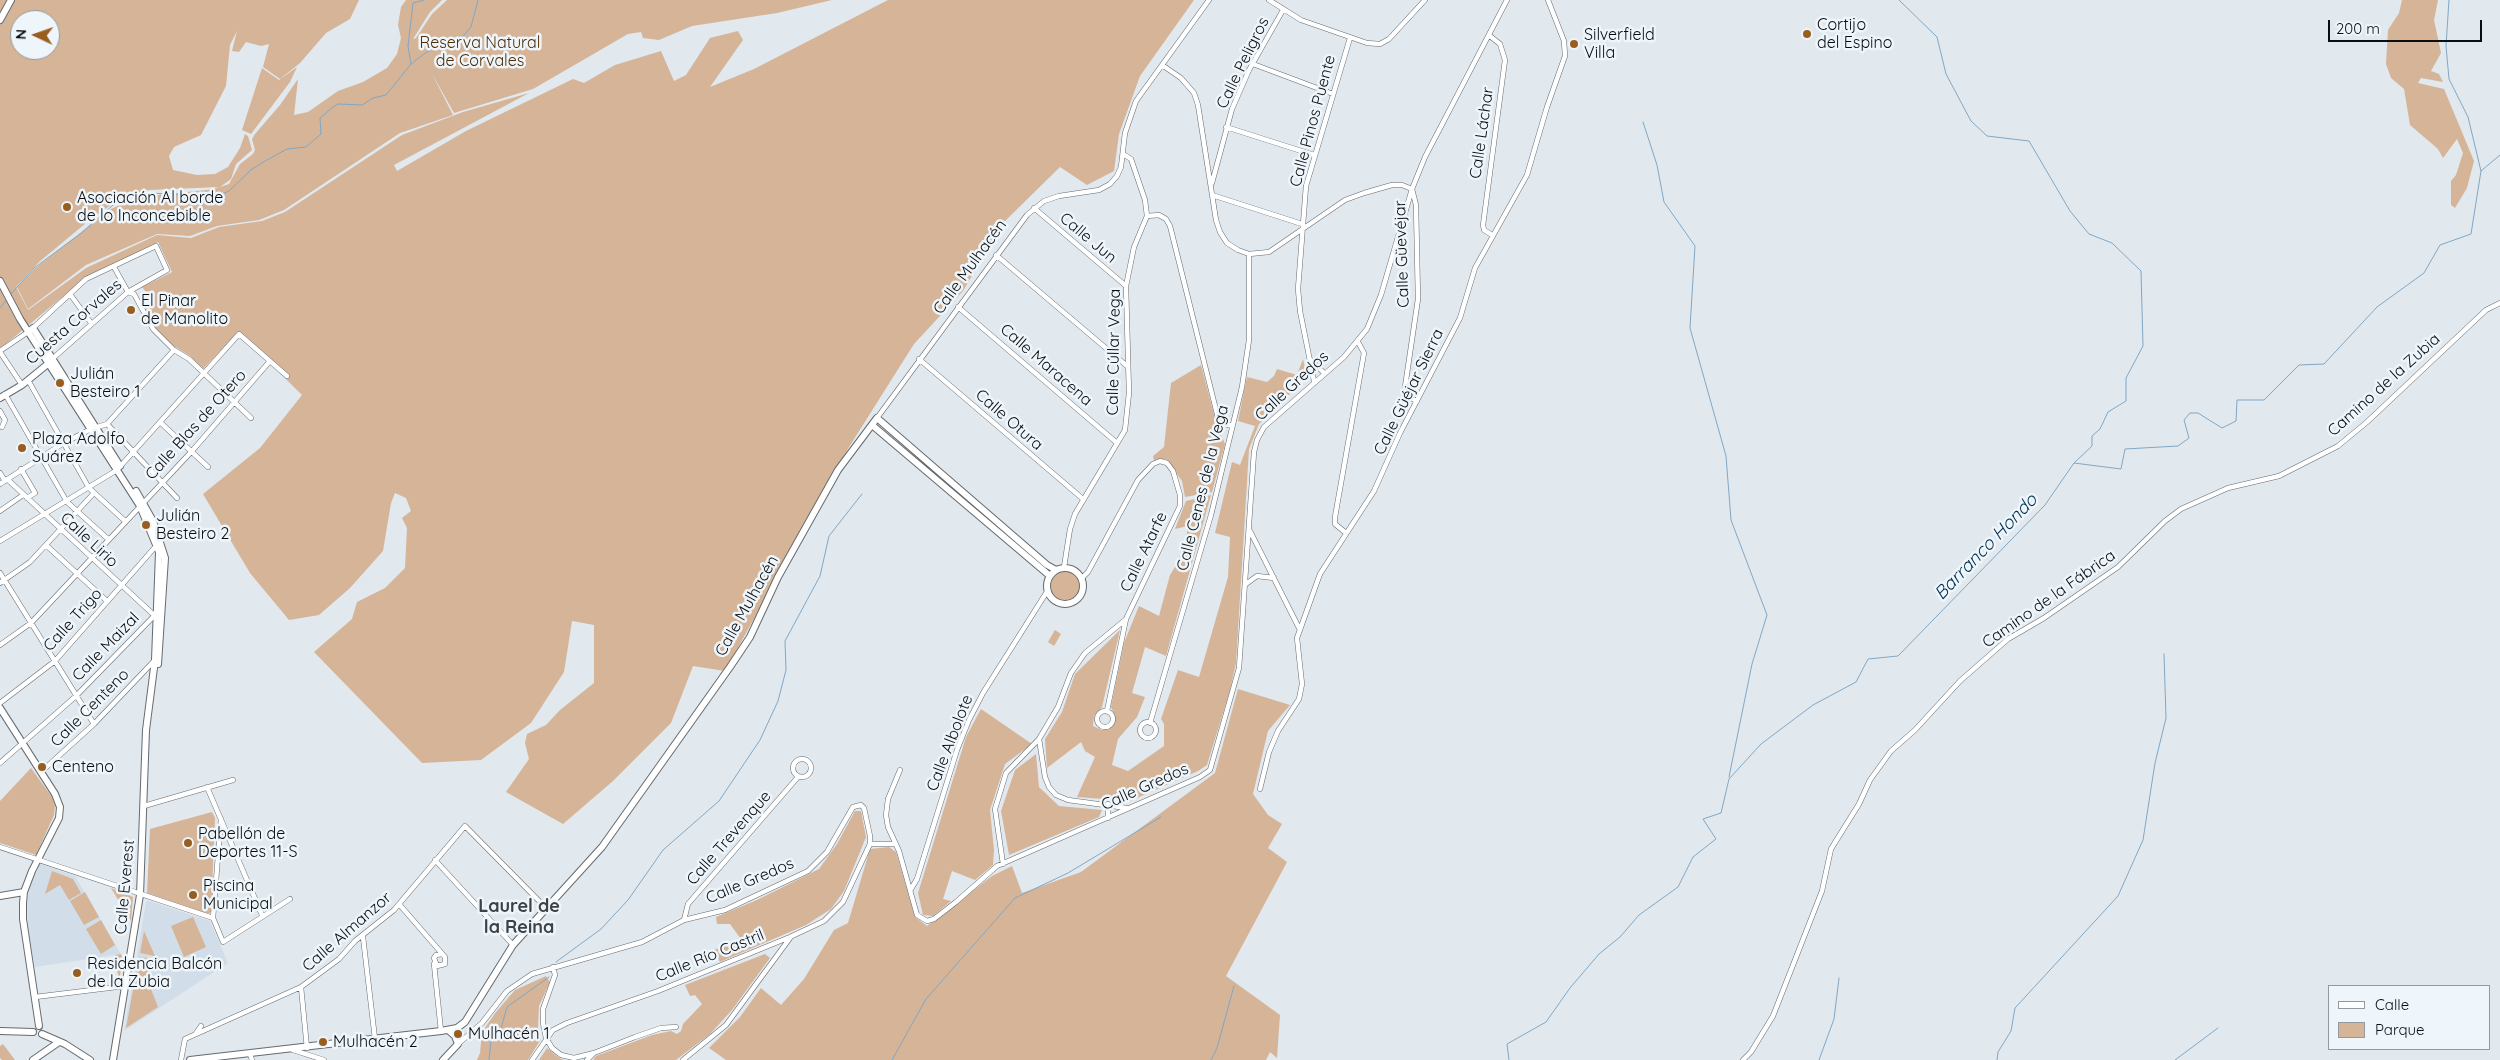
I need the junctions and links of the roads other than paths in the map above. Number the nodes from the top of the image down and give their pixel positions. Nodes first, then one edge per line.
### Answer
1 (12, 0) edge
2 (1209, 0) edge
3 (1269, 0) edge
4 (1425, 0) edge
5 (1507, 0) edge
6 (1548, 0) edge
7 (1283, 10) junction
8 (0, 20) edge
9 (1490, 36) junction
10 (1350, 38) junction
11 (1253, 64) junction
12 (1162, 65) junction
13 (1333, 94) junction
14 (1226, 127) junction
15 (1123, 154) junction
16 (1314, 155) junction
17 (1211, 186) junction
18 (1412, 189) junction
19 (1212, 195) junction
20 (1034, 208) junction
21 (1147, 216) junction
22 (1302, 224) junction
23 (1302, 230) junction
24 (1492, 235) junction
25 (1250, 254) junction
26 (996, 255) junction
27 (114, 267) junction
28 (0, 281) edge
29 (1126, 286) junction
30 (128, 292) junction
31 (70, 294) junction
32 (2500, 303) edge
33 (958, 307) junction
34 (91, 323) junction
35 (31, 330) junction
36 (1358, 342) junction
37 (174, 350) junction
38 (0, 352) edge
39 (919, 360) junction
40 (1311, 360) junction
41 (51, 361) junction
42 (270, 361) junction
43 (1127, 366) junction
44 (1324, 373) junction
45 (204, 374) junction
46 (287, 376) dead end
47 (1314, 381) junction
48 (25, 383) junction
49 (3, 396) edge
50 (1417, 401) junction
51 (234, 403) junction
52 (0, 412) edge
53 (251, 418) dead end
54 (876, 418) junction
55 (161, 423) junction
56 (107, 424) junction
57 (872, 425) junction
58 (1232, 426) junction
59 (2, 427) dead end
60 (94, 429) junction
61 (1117, 443) junction
62 (62, 444) junction
63 (192, 451) junction
64 (133, 453) junction
65 (40, 457) junction
66 (922, 462) junction
67 (208, 467) dead end
68 (21, 469) junction
69 (119, 469) junction
70 (0, 474) edge
71 (2279, 476) joint
72 (4, 481) edge
73 (162, 482) junction
74 (89, 488) junction
75 (94, 493) junction
76 (25, 497) junction
77 (177, 498) dead end
78 (1083, 500) junction
79 (67, 502) junction
80 (142, 504) junction
81 (0, 511) edge
82 (78, 511) junction
83 (45, 516) junction
84 (125, 521) junction
85 (999, 528) junction
86 (61, 530) junction
87 (1250, 530) junction
88 (1346, 533) junction
89 (108, 539) junction
90 (0, 541) edge
91 (46, 546) junction
92 (156, 546) junction
93 (91, 558) junction
94 (1064, 567) junction
95 (1056, 570) junction
96 (0, 573) edge
97 (77, 573) junction
98 (1050, 576) junction
99 (1082, 578) junction
100 (1274, 578) junction
101 (2, 581) edge
102 (1246, 584) junction
103 (121, 585) junction
104 (1048, 590) junction
105 (107, 601) junction
106 (156, 616) junction
107 (1126, 619) junction
108 (31, 623) junction
109 (1299, 628) junction
110 (0, 645) edge
111 (155, 660) junction
112 (55, 661) junction
113 (154, 677) junction
114 (76, 696) junction
115 (0, 703) edge
116 (0, 708) edge
117 (1107, 711) dead end
118 (1150, 723) dead end
119 (94, 724) junction
120 (1039, 739) junction
121 (22, 743) junction
122 (0, 764) edge
123 (900, 770) dead end
124 (41, 772) junction
125 (798, 777) junction
126 (233, 780) dead end
127 (207, 787) junction
128 (1260, 789) dead end
129 (1108, 804) junction
130 (144, 806) junction
131 (1128, 808) junction
132 (1108, 818) junction
133 (221, 819) junction
134 (870, 844) junction
135 (894, 844) junction
136 (0, 847) edge
137 (38, 860) junction
138 (435, 860) junction
139 (1003, 864) junction
140 (910, 888) junction
141 (24, 892) junction
142 (140, 895) junction
143 (0, 896) edge
144 (290, 899) dead end
145 (399, 904) junction
146 (546, 908) junction
147 (262, 915) junction
148 (213, 918) junction
149 (684, 920) junction
150 (363, 937) junction
151 (790, 938) junction
152 (513, 945) junction
153 (770, 945) junction
154 (442, 954) junction
155 (778, 955) junction
156 (434, 962) junction
157 (553, 967) junction
158 (125, 986) junction
159 (301, 987) junction
160 (35, 997) junction
161 (39, 1026) junction
162 (201, 1026) dead end
163 (676, 1027) dead end
164 (444, 1030) junction
165 (1, 1032) edge
166 (33, 1032) junction
167 (42, 1034) junction
168 (195, 1034) junction
169 (546, 1038) junction
170 (375, 1039) junction
171 (60, 1042) junction
172 (458, 1044) junction
173 (307, 1048) junction
174 (293, 1050) junction
175 (594, 1054) junction
176 (251, 1057) edge
177 (576, 1059) edge
178 (33, 1060) edge
179 (90, 1060) edge
180 (113, 1060) edge
181 (181, 1060) edge
182 (190, 1060) edge
183 (324, 1060) edge
184 (444, 1060) edge
185 (532, 1060) edge
186 (587, 1060) edge
187 (683, 1060) edge
188 (1743, 1060) edge

1 - 8 street
2 - 12 street, Calle Mulhacén
3 - 7 street
4 - 10 street
5 - 9 street, Calle Gredos
6 - 24 street, Calle Güéjar Sierra
7 - 10 street
7 - 11 street, Calle Peligros
9 - 18 street, Calle Gredos
9 - 24 street, Calle Láchar
10 - 13 street, Calle Pinos Puente
11 - 13 street
11 - 14 street, Calle Peligros
12 - 15 street, Calle Mulhacén
12 - 17 street, Calle Peligros
13 - 16 street, Calle Pinos Puente
14 - 16 street
14 - 17 street, Calle Peligros
15 - 20 street, Calle Mulhacén
15 - 21 street
16 - 22 street, Calle Pinos Puente
17 - 19 street, Calle Peligros
18 - 23 street
18 - 36 street, Calle Gredos
18 - 50 street, Calle Güevéjar
19 - 22 street
19 - 25 street, Calle Peligros
20 - 26 street, Calle Mulhacén
20 - 29 street, Calle Jun
21 - 29 street, Calle Cúllar Vega
21 - 58 street
22 - 23 street, Calle Pinos Puente
23 - 25 street
23 - 40 street, Calle Pinos Puente
24 - 50 street, Calle Güéjar Sierra
25 - 58 street, Calle Cenes de la Vega
26 - 33 street, Calle Mulhacén
26 - 43 street
27 - 30 street
27 - 30 street, Cuesta Corvales
27 - 31 street
28 - 35 street
29 - 43 street, Calle Cúllar Vega
30 - 34 street, Cuesta Corvales
30 - 37 street
31 - 34 street
31 - 35 street
32 - 71 street, Camino de la Zubia
33 - 39 street, Calle Mulhacén
33 - 61 street, Calle Maracena
34 - 41 street, Cuesta Corvales
35 - 38 street
35 - 41 street
36 - 44 street, Calle Gredos
36 - 88 street
37 - 45 street
37 - 56 street
38 - 48 street
39 - 54 street, Calle Mulhacén
39 - 78 street, Calle Otura
40 - 44 street
40 - 47 street, Calle Pinos Puente
41 - 48 street, Cuesta Corvales
41 - 60 street
42 - 45 street
42 - 46 street
42 - 51 street, Calle Blas de Otero
43 - 61 street, Calle Cúllar Vega
44 - 47 street, Calle Gredos
45 - 51 street
45 - 55 street
47 - 87 street, Calle Gredos
48 - 49 street, Cuesta Corvales
48 - 62 street
49 - 65 street
50 - 88 street, Calle Güéjar Sierra
51 - 53 street
51 - 63 street, Calle Blas de Otero
52 - 59 street
54 - 57 street, Calle Mulhacén
54 - 66 street
55 - 63 street
55 - 64 street
56 - 60 street
56 - 64 street
57 - 66 street
57 - 146 street, Calle Mulhacén
58 - 118 street, Calle Cenes de la Vega
60 - 62 street
60 - 69 street
61 - 78 street, Calle Cúllar Vega
62 - 65 street
62 - 74 street
63 - 67 street
63 - 73 street, Calle Blas de Otero
64 - 69 street
64 - 73 street
65 - 68 street
65 - 79 street
66 - 85 street
68 - 72 street
68 - 76 street
69 - 74 street
69 - 80 street
70 - 72 street, Calle Lirio
71 - 188 street, Camino de la Fábrica
72 - 76 street, Calle Lirio
73 - 77 street
73 - 80 street, Calle Blas de Otero
74 - 75 street
74 - 79 street
75 - 82 street
75 - 84 street
76 - 81 street
76 - 83 street, Calle Lirio
78 - 94 street, Calle Cúllar Vega
79 - 82 street
79 - 83 street
80 - 84 street, Calle Blas de Otero
80 - 92 street
80 - 113 street
82 - 86 street
82 - 89 street
83 - 86 street, Calle Lirio
83 - 90 street
84 - 89 street, Calle Blas de Otero
85 - 95 street
85 - 98 street
86 - 91 street
86 - 93 street, Calle Lirio
87 - 100 street
87 - 102 street, Calle Gredos
88 - 109 street, Calle Güéjar Sierra
89 - 93 street, Calle Blas de Otero
91 - 97 street
91 - 101 street
92 - 103 street, Calle Trigo
92 - 106 street
93 - 97 street, Calle Blas de Otero
93 - 103 street, Calle Lirio
94 - 95 street
94 - 99 street
95 - 98 street
96 - 101 street
97 - 105 street
97 - 108 street, Calle Blas de Otero
98 - 104 street
99 - 104 street
99 - 107 street, Calle Atarfe
100 - 102 street
100 - 109 street
101 - 108 street
102 - 131 street, Calle Gredos
103 - 105 street, Calle Trigo
103 - 106 street, Calle Lirio
104 - 140 street, Calle Albolote
105 - 112 street, Calle Trigo
106 - 111 street
106 - 114 street, Calle Maizal
107 - 117 street, Calle Atarfe
107 - 120 street
108 - 110 street, Calle Blas de Otero
108 - 112 street
109 - 128 street, Calle Güéjar Sierra
111 - 113 street
111 - 119 street, Calle Centeno
112 - 114 street
112 - 115 street, Calle Trigo
113 - 130 street, Calle Everest
114 - 119 street
114 - 121 street, Calle Maizal
116 - 121 street
119 - 124 street, Calle Centeno
120 - 129 street
120 - 139 street
121 - 122 street, Calle Maizal
121 - 124 street
123 - 135 street, Calle Gredos
124 - 137 street
125 - 125 street, Calle Trevenque
125 - 149 street, Calle Trevenque
126 - 127 street
127 - 130 street
127 - 133 street
129 - 131 street
129 - 132 street
130 - 142 street, Calle Everest
131 - 132 street, Calle Gredos
132 - 139 street, Calle Gredos
133 - 147 street
133 - 148 street
134 - 135 street
134 - 149 street, Calle Gredos
134 - 151 street, Calle Río Castril
135 - 140 street, Calle Gredos
136 - 137 street
137 - 141 street
137 - 142 street
138 - 145 street, Calle Almanzor
138 - 146 street, Calle Almanzor
138 - 152 street
139 - 140 street, Calle Gredos
141 - 143 street
141 - 160 street
142 - 148 street
142 - 158 street, Calle Everest
144 - 147 street
145 - 150 street, Calle Almanzor
145 - 154 street
146 - 152 street, Calle Mulhacén
147 - 148 street
149 - 157 street, Calle Gredos
150 - 159 street, Calle Almanzor
150 - 170 street
151 - 153 street, Calle Río Castril
151 - 155 street
152 - 164 street, Calle Mulhacén
153 - 155 street
153 - 169 street, Calle Río Castril
154 - 156 street
154 - 156 street
155 - 187 street
156 - 164 street
157 - 169 street
157 - 172 street, Calle Gredos
158 - 160 street
158 - 180 street, Calle Everest
159 - 168 street, Calle Almanzor
159 - 173 street
160 - 161 street
161 - 166 street
161 - 167 street
162 - 168 street
163 - 175 street
164 - 170 street, Calle Mulhacén
164 - 172 street
165 - 166 street
166 - 167 street
167 - 171 street
168 - 181 street
169 - 177 street
169 - 185 street, Calle Río Castril
170 - 173 street, Calle Mulhacén
171 - 178 street
171 - 179 street
172 - 184 street, Calle Gredos
173 - 174 street, Calle Mulhacén
174 - 176 street, Calle Mulhacén
174 - 183 street
175 - 177 street
175 - 186 street
176 - 182 street, Calle Mulhacén

